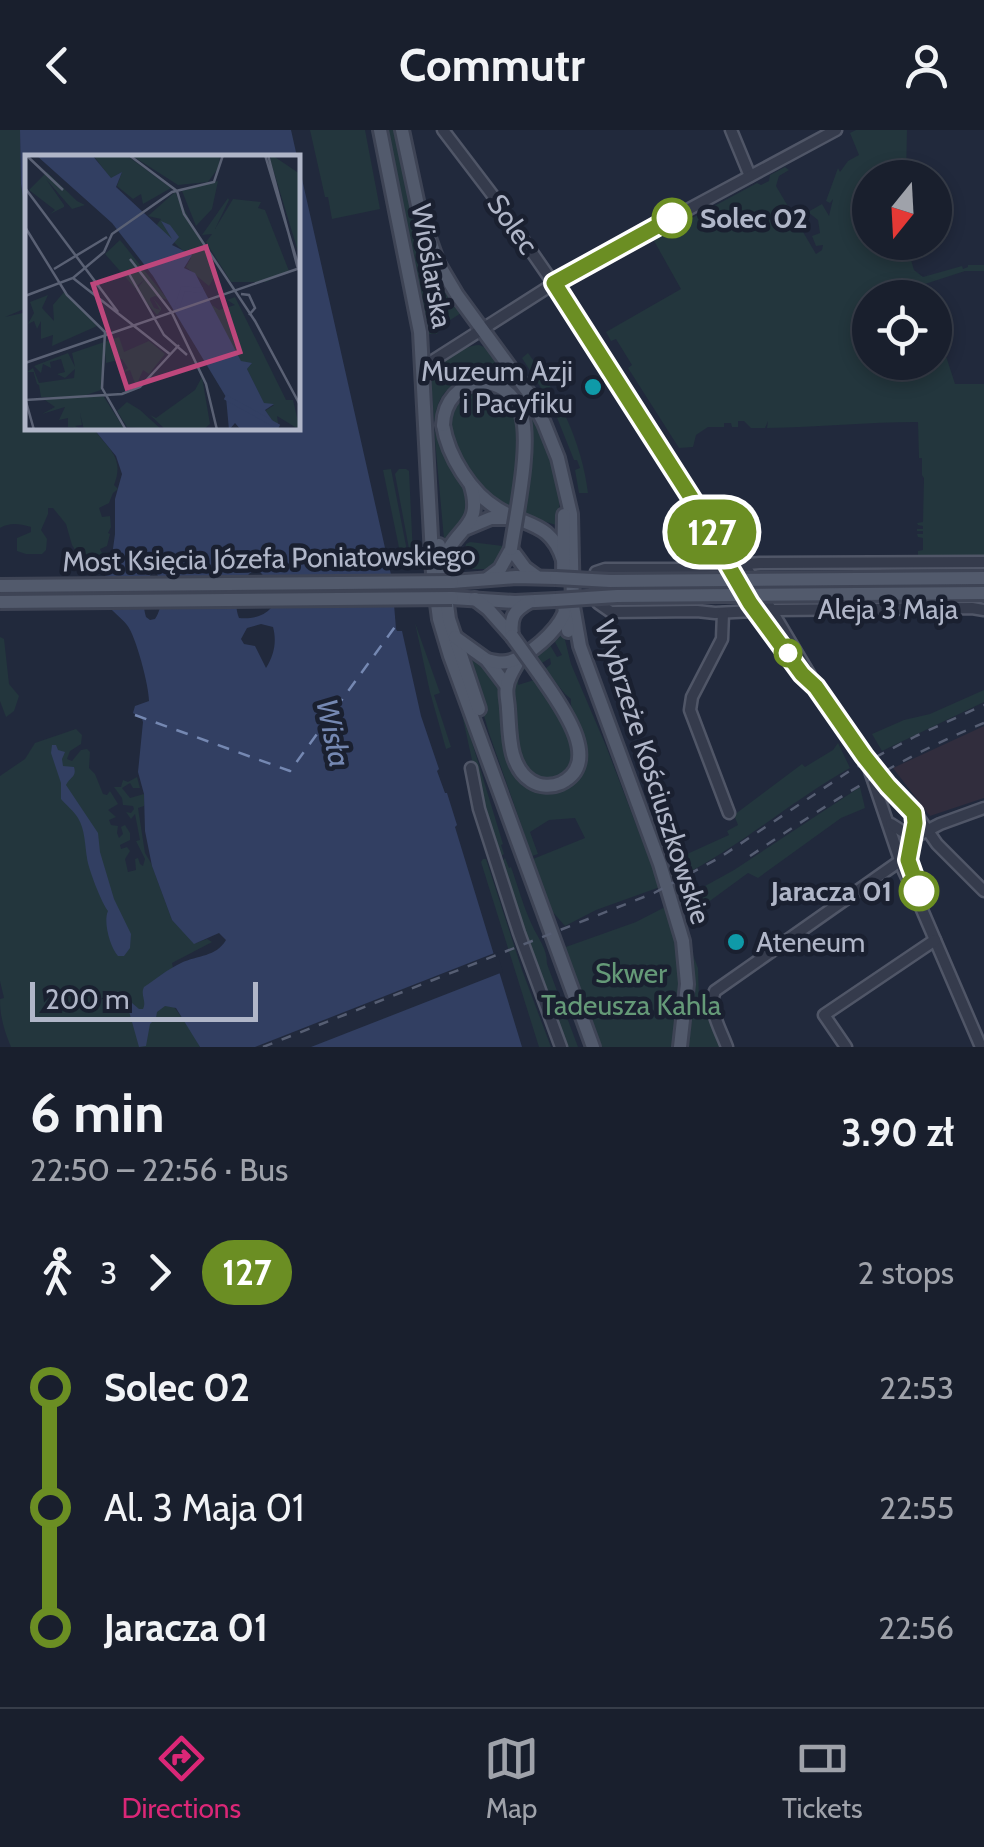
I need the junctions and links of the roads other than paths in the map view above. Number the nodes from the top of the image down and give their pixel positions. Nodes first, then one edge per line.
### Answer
1 (380, 130) edge
2 (402, 130) edge
3 (444, 130) edge
4 (731, 130) edge
5 (836, 130) edge
6 (750, 176) junction
7 (554, 283) junction
8 (482, 330) junction
9 (423, 367) junction
10 (428, 448) junction
11 (470, 483) junction
12 (518, 519) junction
13 (708, 524) junction
14 (465, 529) junction
15 (511, 549) junction
16 (984, 562) edge
17 (744, 564) junction
18 (728, 565) junction
19 (442, 567) junction
20 (564, 570) junction
21 (538, 577) junction
22 (984, 578) edge
23 (485, 580) junction
24 (0, 586) edge
25 (984, 593) edge
26 (472, 598) junction
27 (0, 602) edge
28 (529, 602) junction
29 (561, 607) junction
30 (771, 610) junction
31 (984, 610) edge
32 (756, 612) junction
33 (723, 613) junction
34 (512, 636) junction
35 (455, 637) junction
36 (520, 658) junction
37 (487, 660) junction
38 (506, 685) junction
39 (816, 687) junction
40 (609, 729) junction
41 (487, 752) junction
42 (864, 756) junction
43 (471, 768) dead end
44 (896, 795) junction
45 (882, 804) junction
46 (984, 808) edge
47 (729, 813) dead end
48 (914, 813) junction
49 (888, 821) junction
50 (928, 831) junction
51 (912, 841) junction
52 (900, 861) junction
53 (984, 891) edge
54 (920, 905) junction
55 (935, 940) junction
56 (561, 1047) edge
57 (593, 1047) edge
58 (680, 1047) edge
59 (727, 1047) edge
60 (846, 1047) edge
61 (981, 1047) edge

1 - 9 main road, Wioślarska
2 - 8 main road, Wioślarska
3 - 7 street, Solec
4 - 6 street
5 - 6 street
6 - 7 street
7 - 8 street
7 - 13 street, Solec
8 - 9 street
8 - 20 main road, Wioślarska
9 - 10 main road, Wioślarska
10 - 19 main road
10 - 41 main road, Wioślarska
11 - 12 main road
11 - 14 main road
11 - 15 main road, bridge
12 - 14 main road
12 - 20 main road
13 - 17 street, Solec
13 - 18 street, Solec
14 - 19 main road
15 - 21 main road
15 - 23 main road
16 - 17 street
17 - 18 street
17 - 30 street, Solec
18 - 32 street, Solec
18 - 33 street, Aleja 3 Maja
19 - 35 main road
20 - 21 main road, Most Księcia Józefa Poniatowskiego
20 - 22 main road, Most Księcia Józefa Poniatowskiego, bridge
20 - 40 main road, Wybrzeże Kościuszkowskie
21 - 23 main road, Most Księcia Józefa Poniatowskiego
23 - 24 main road, Most Księcia Józefa Poniatowskiego, bridge
25 - 29 main road, Most Księcia Józefa Poniatowskiego, bridge
26 - 27 main road, Most Księcia Józefa Poniatowskiego, bridge
26 - 28 main road, Most Księcia Józefa Poniatowskiego
26 - 34 main road
28 - 29 main road, Most Księcia Józefa Poniatowskiego
28 - 34 main road
29 - 36 main road
29 - 40 main road
30 - 31 street, Aleja 3 Maja
30 - 32 street, Aleja 3 Maja
30 - 39 street, Solec
32 - 33 street, Aleja 3 Maja
32 - 39 street, Solec
33 - 47 street
34 - 38 main road, bridge
35 - 37 main road
35 - 41 main road
36 - 37 main road
36 - 38 main road
37 - 38 main road
39 - 42 street, Solec
40 - 58 main road, Wybrzeże Kościuszkowskie
41 - 57 main road
42 - 44 street, Solec
42 - 45 street, Solec
43 - 56 street
44 - 45 street
44 - 48 street, Solec
45 - 49 street, Solec
46 - 50 street
48 - 50 street, Solec
48 - 51 street
49 - 51 street
49 - 52 street, Solec
50 - 51 street
50 - 53 street
51 - 52 street
51 - 54 street
52 - 54 street, Solec
52 - 59 street
54 - 55 street
55 - 60 street
55 - 61 street

